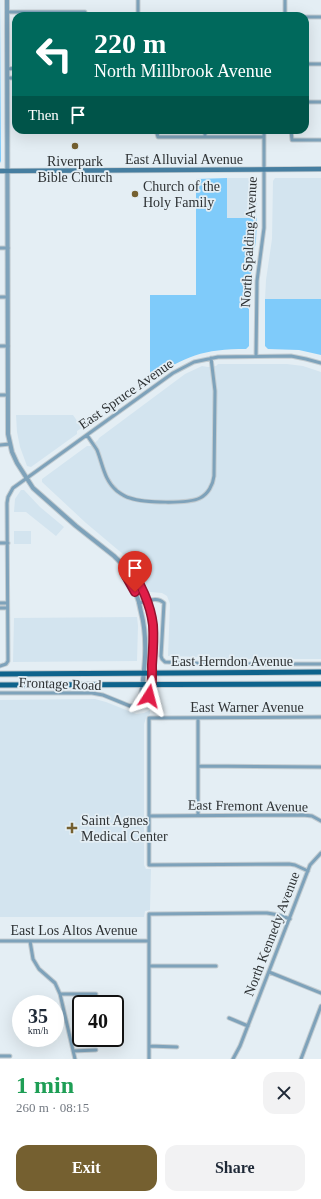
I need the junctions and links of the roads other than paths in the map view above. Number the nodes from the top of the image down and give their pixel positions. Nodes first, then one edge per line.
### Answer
1 (8, 0) edge
2 (138, 0) edge
3 (285, 0) edge
4 (7, 12) junction
5 (85, 12) dead end
6 (138, 12) edge
7 (285, 12) edge
8 (309, 17) edge
9 (321, 17) edge
10 (309, 64) edge
11 (321, 64) edge
12 (8, 68) junction
13 (12, 68) edge
14 (8, 78) junction
15 (12, 78) edge
16 (309, 102) edge
17 (321, 102) edge
18 (157, 134) edge
19 (291, 134) edge
20 (205, 137) joint
21 (264, 137) joint
22 (321, 140) edge
23 (321, 169) edge
24 (264, 170) junction
25 (0, 171) edge
26 (8, 171) junction
27 (0, 248) edge
28 (8, 248) junction
29 (0, 297) edge
30 (7, 297) junction
31 (0, 346) edge
32 (8, 346) junction
33 (256, 356) junction
34 (211, 358) junction
35 (321, 363) edge
36 (0, 395) edge
37 (7, 395) junction
38 (87, 435) junction
39 (0, 444) edge
40 (10, 444) junction
41 (26, 479) junction
42 (0, 543) edge
43 (8, 543) junction
44 (126, 568) junction
45 (146, 601) junction
46 (0, 603) edge
47 (7, 603) junction
48 (139, 603) junction
49 (0, 608) edge
50 (7, 608) junction
51 (321, 664) edge
52 (0, 666) edge
53 (321, 672) edge
54 (144, 673) junction
55 (152, 673) junction
56 (0, 674) edge
57 (143, 684) junction
58 (152, 684) junction
59 (321, 684) edge
60 (0, 685) edge
61 (0, 693) edge
62 (140, 704) junction
63 (321, 717) edge
64 (198, 718) junction
65 (199, 766) junction
66 (321, 766) edge
67 (198, 815) junction
68 (149, 816) junction
69 (321, 822) edge
70 (321, 853) edge
71 (308, 871) junction
72 (290, 919) junction
73 (0, 941) edge
74 (30, 941) junction
75 (149, 941) junction
76 (149, 966) junction
77 (216, 966) dead end
78 (269, 972) junction
79 (321, 993) edge
80 (60, 994) junction
81 (96, 994) dead end
82 (321, 1006) edge
83 (229, 1018) dead end
84 (248, 1026) junction
85 (149, 1046) junction
86 (177, 1046) dead end
87 (96, 1050) dead end
88 (73, 1051) junction
89 (0, 1056) edge
90 (10, 1056) dead end
91 (75, 1059) edge
92 (149, 1059) edge
93 (233, 1059) edge
94 (301, 1059) edge

1 - 4 street
2 - 6 street
3 - 7 street
4 - 5 street
4 - 12 street
8 - 9 street
10 - 11 street
12 - 13 street
12 - 14 street
14 - 15 street
14 - 26 street
16 - 17 street
18 - 20 street
19 - 22 street
20 - 21 street
21 - 24 street, North Spalding Avenue
23 - 24 main road, East Alluvial Avenue
24 - 26 main road, East Alluvial Avenue
24 - 33 street, North Spalding Avenue
25 - 26 main road, East Alluvial Avenue
26 - 28 street
27 - 28 street
28 - 30 street
29 - 30 street
30 - 32 street
31 - 32 street
32 - 37 street
33 - 34 street, East Spruce Avenue
33 - 35 street, East Spruce Avenue
34 - 38 street, East Spruce Avenue
34 - 38 street
36 - 37 street
37 - 40 street
38 - 41 street, East Spruce Avenue
39 - 40 street
40 - 41 street
41 - 43 street, East Spruce Avenue
41 - 44 street
42 - 43 street
43 - 47 street, East Spruce Avenue
44 - 45 street
44 - 48 street
45 - 48 street
45 - 51 street
45 - 55 street
46 - 47 street
47 - 50 street, East Spruce Avenue
48 - 54 street
49 - 50 street
50 - 52 street, East Spruce Avenue
53 - 55 main road, East Herndon Avenue
54 - 55 main road, East Herndon Avenue
54 - 56 main road, East Herndon Avenue
54 - 57 street
55 - 58 street
57 - 58 main road, East Herndon Avenue
57 - 60 main road, East Herndon Avenue
57 - 62 street
58 - 59 main road, East Herndon Avenue
58 - 62 street
61 - 62 street, Frontage Road
63 - 64 street, East Warner Avenue
64 - 65 street
64 - 68 street, East Warner Avenue
65 - 66 street
65 - 67 street
67 - 68 street, East Fremont Avenue
67 - 69 street, East Fremont Avenue
68 - 71 street
70 - 71 street, North Kennedy Avenue
71 - 72 street, North Kennedy Avenue
72 - 75 street, East Los Altos Avenue
72 - 78 street, North Kennedy Avenue
73 - 74 street, East Los Altos Avenue
74 - 75 street, East Los Altos Avenue
74 - 80 street
75 - 76 street
76 - 77 street
76 - 85 street
78 - 79 street
78 - 84 street, North Kennedy Avenue
80 - 81 street
80 - 88 street
82 - 94 street
83 - 84 street
84 - 93 street, North Kennedy Avenue
85 - 86 street
85 - 92 street
87 - 88 street
88 - 91 street
89 - 90 street

